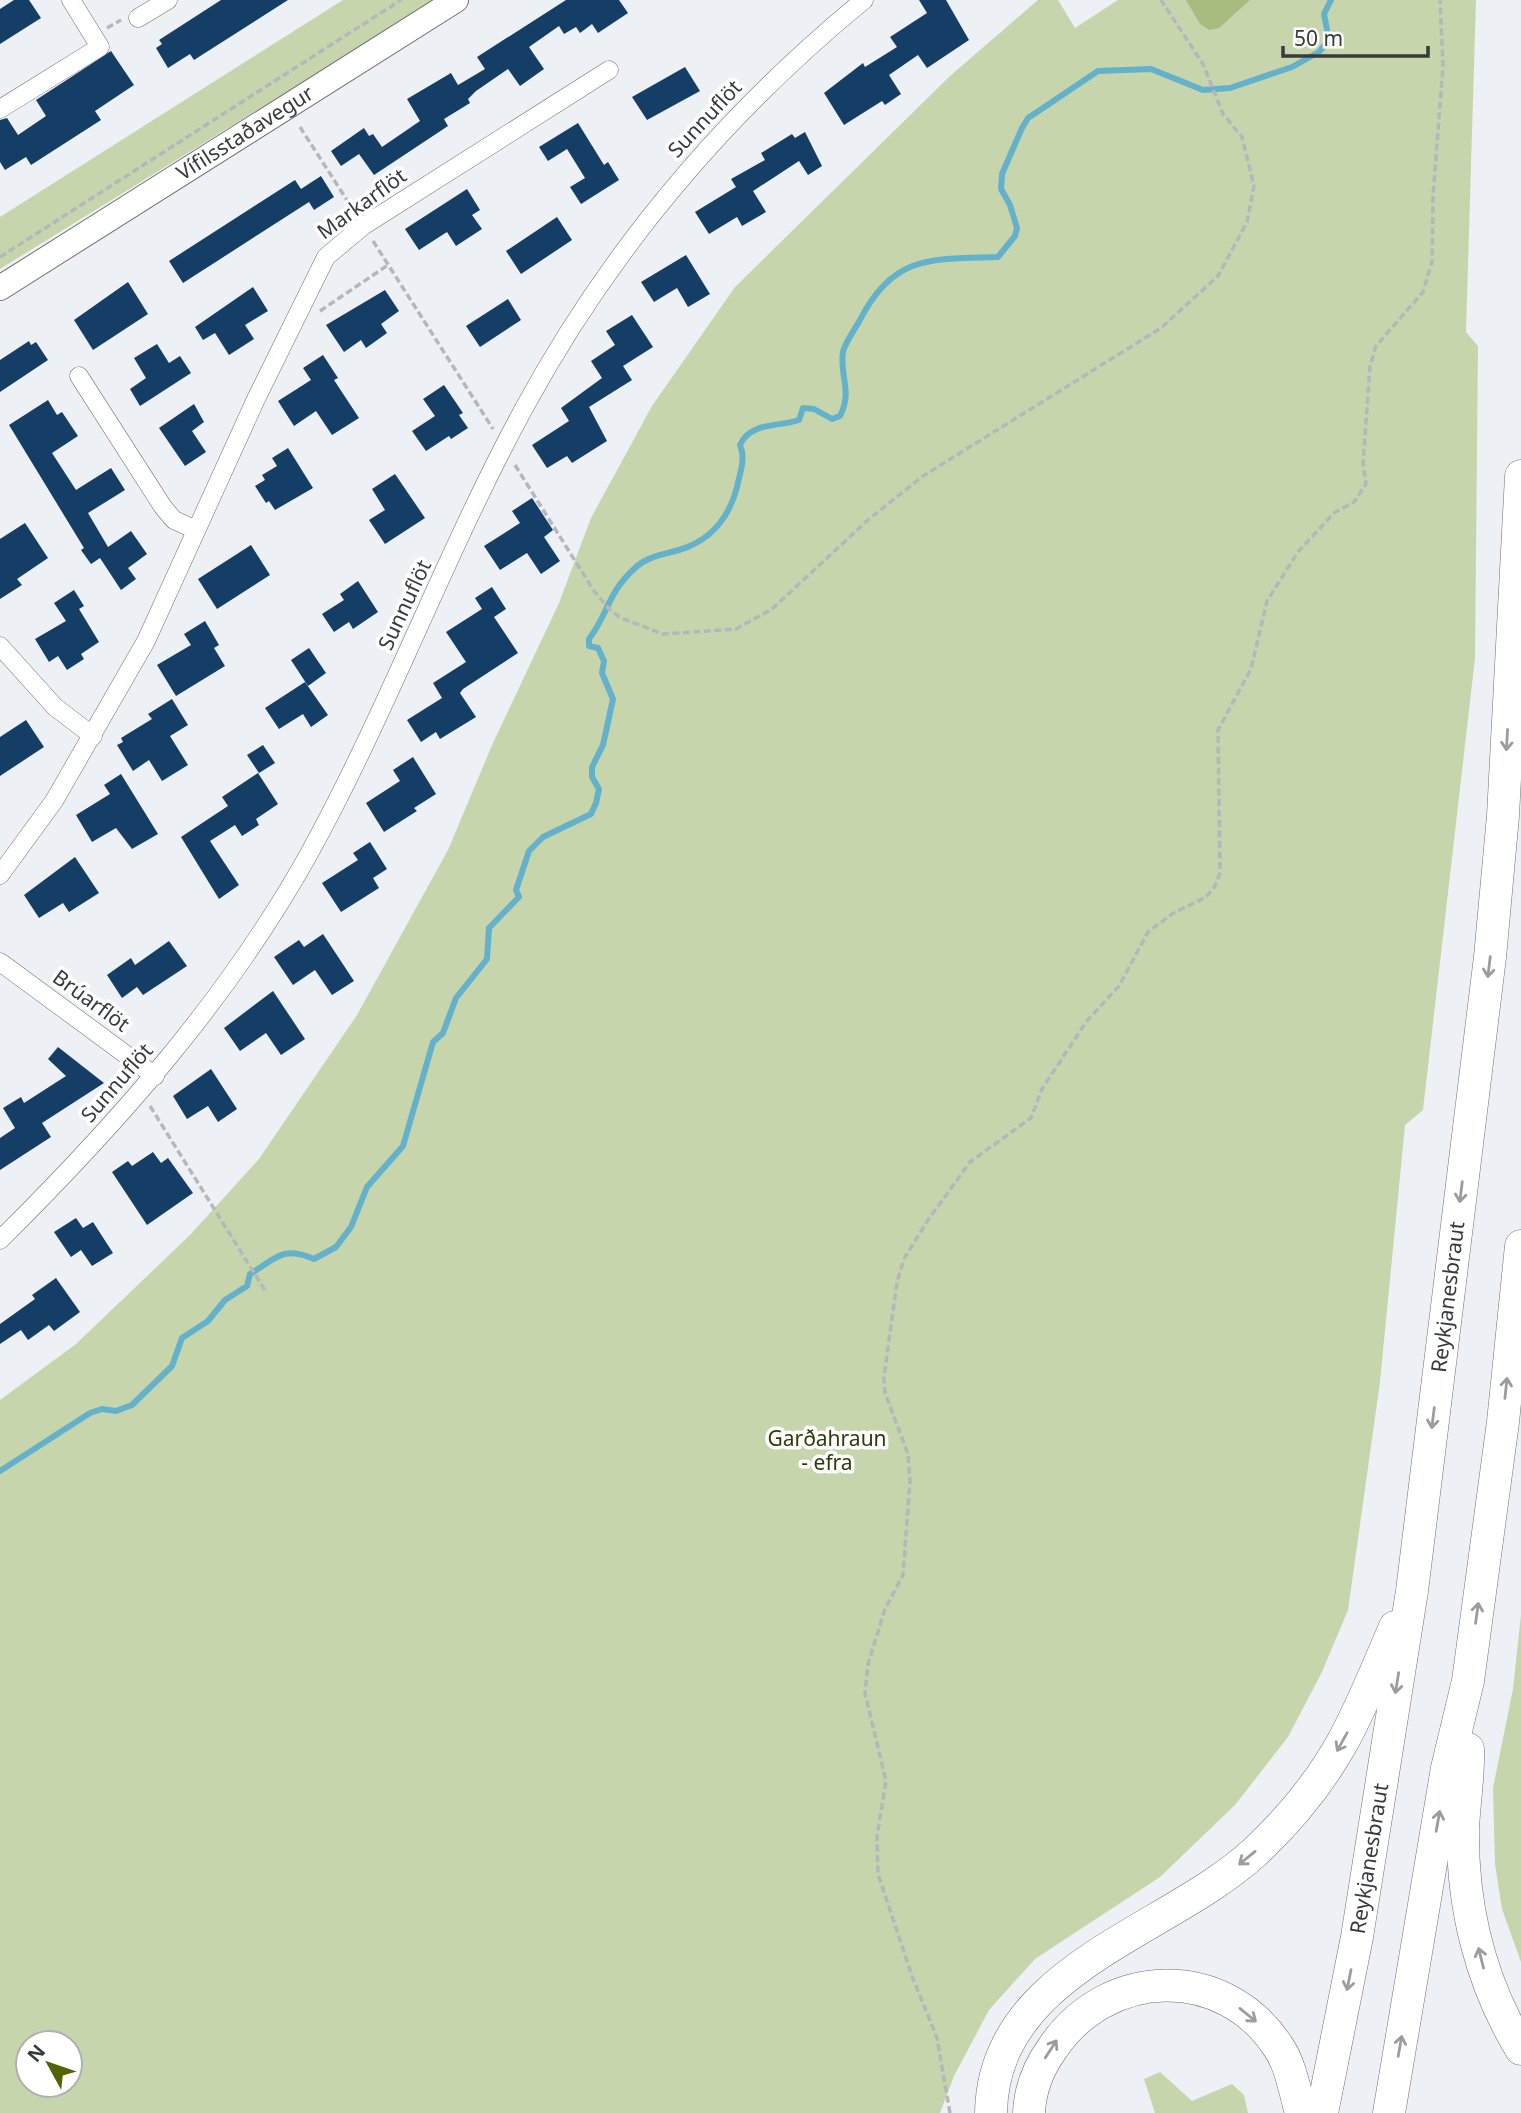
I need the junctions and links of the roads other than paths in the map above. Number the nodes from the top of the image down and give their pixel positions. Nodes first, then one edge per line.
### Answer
1 (71, 0) edge
2 (167, 0) edge
3 (456, 0) edge
4 (863, 0) edge
5 (138, 19) road end
6 (609, 70) dead end
7 (0, 109) edge
8 (0, 285) edge
9 (79, 376) dead end
10 (1521, 476) edge
11 (196, 530) junction
12 (0, 646) edge
13 (93, 736) junction
14 (0, 875) edge
15 (0, 961) edge
16 (155, 1076) junction
17 (0, 1240) edge
18 (1521, 1246) edge
19 (1412, 1591) junction
20 (1468, 1681) junction
21 (1521, 2049) edge
22 (991, 2113) edge
23 (1029, 2113) edge
24 (1301, 2113) edge
25 (1322, 2113) edge
26 (1389, 2113) edge

1 - 7 street
2 - 5 street
3 - 8 main road, Vífilsstaðavegur
4 - 16 street, Sunnuflöt
6 - 11 street, Markarflöt
9 - 11 street
10 -> 19 highway, Reykjanesbraut
11 - 13 street, Markarflöt
12 - 13 street
13 - 14 street, Markarflöt
15 - 16 street, Brúarflöt
16 - 17 street, Sunnuflöt
20 -> 18 highway
19 -> 22 highway
19 -> 25 highway, Reykjanesbraut
21 -> 20 highway
26 -> 20 highway
23 -> 24 highway

